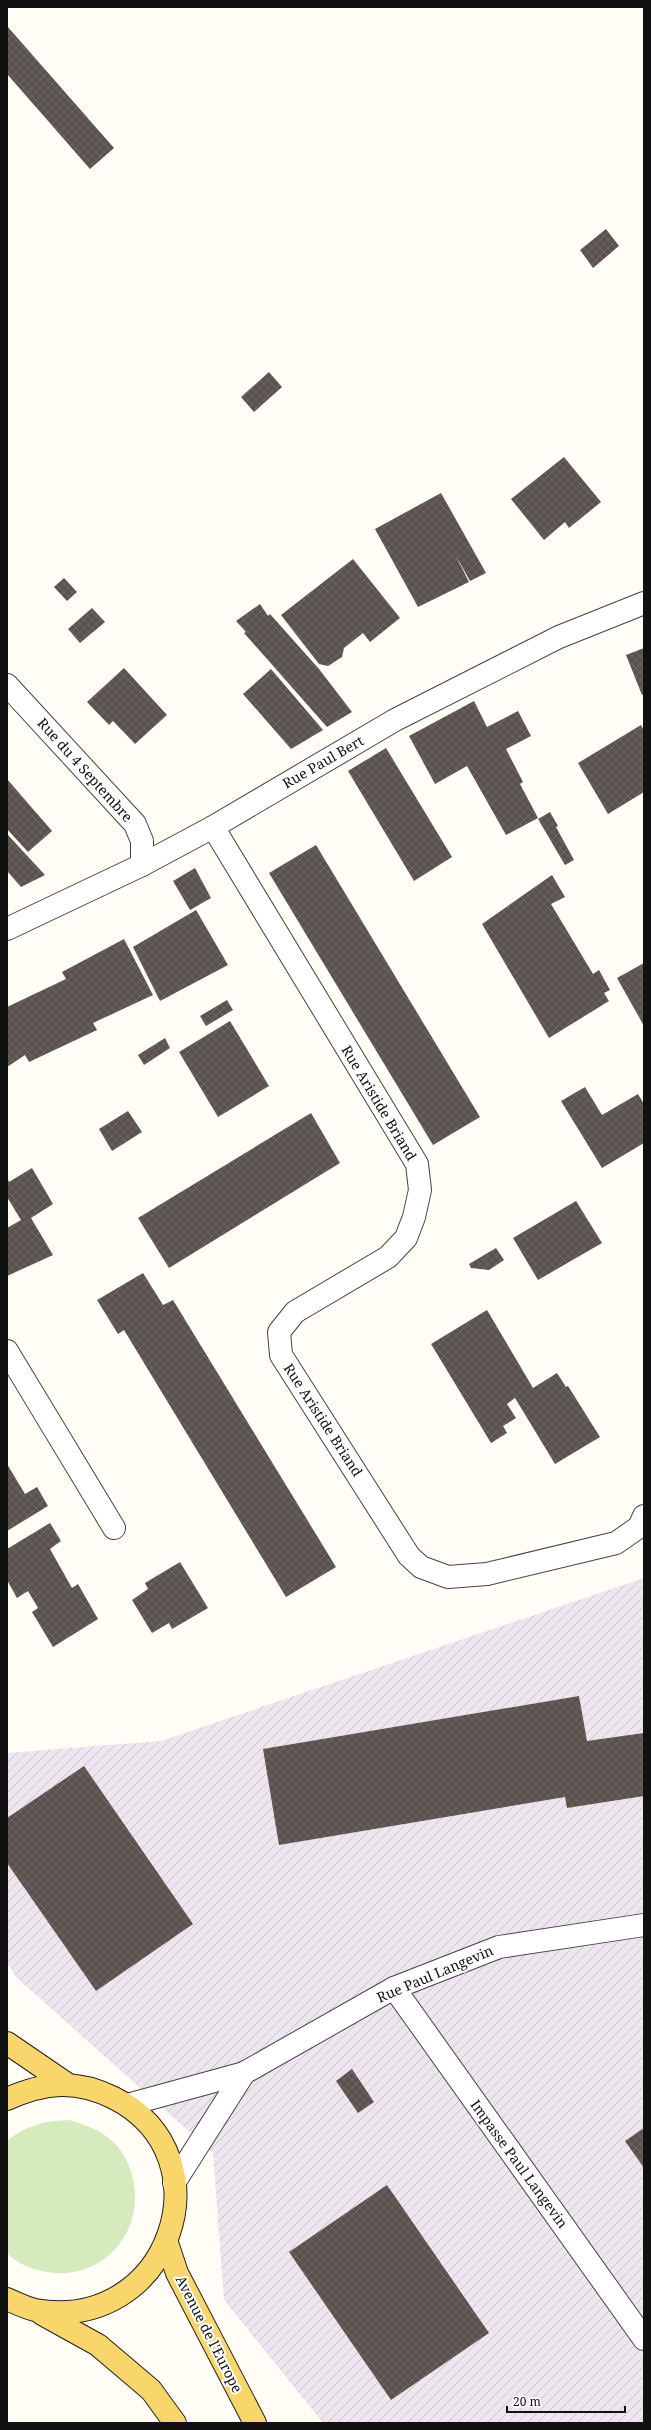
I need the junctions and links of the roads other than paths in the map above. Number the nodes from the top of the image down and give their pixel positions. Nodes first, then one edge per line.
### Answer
1 (644, 603) edge
2 (7, 685) edge
3 (213, 827) junction
4 (142, 865) junction
5 (7, 929) edge
6 (7, 1351) edge
7 (644, 1516) edge
8 (114, 1528) dead end
9 (644, 1926) edge
10 (394, 1988) junction
11 (7, 2043) edge
12 (244, 2073) junction
13 (67, 2084) junction
14 (7, 2099) edge
15 (127, 2105) junction
16 (174, 2183) junction
17 (167, 2243) junction
18 (7, 2299) edge
19 (34, 2310) junction
20 (644, 2339) edge
21 (175, 2423) edge
22 (255, 2423) edge

1 - 3 street, Rue Paul Bert
2 - 4 street, Rue du 4 Septembre
3 - 4 street, Rue Paul Bert
3 - 7 street, Rue Aristide Briand
4 - 5 street, Rue Paul Bert
6 - 8 street
9 - 10 street, Rue Paul Langevin
10 - 12 street, Rue Paul Langevin
10 - 20 street, Impasse Paul Langevin
11 - 13 main road
12 - 15 street, Rue Paul Langevin
12 - 16 street, Rue Paul Langevin
13 - 14 main road
13 - 15 main road
15 - 16 main road
16 - 17 main road
17 - 19 main road
17 - 22 main road, Avenue de l'Europe
18 - 19 main road
19 - 21 main road

